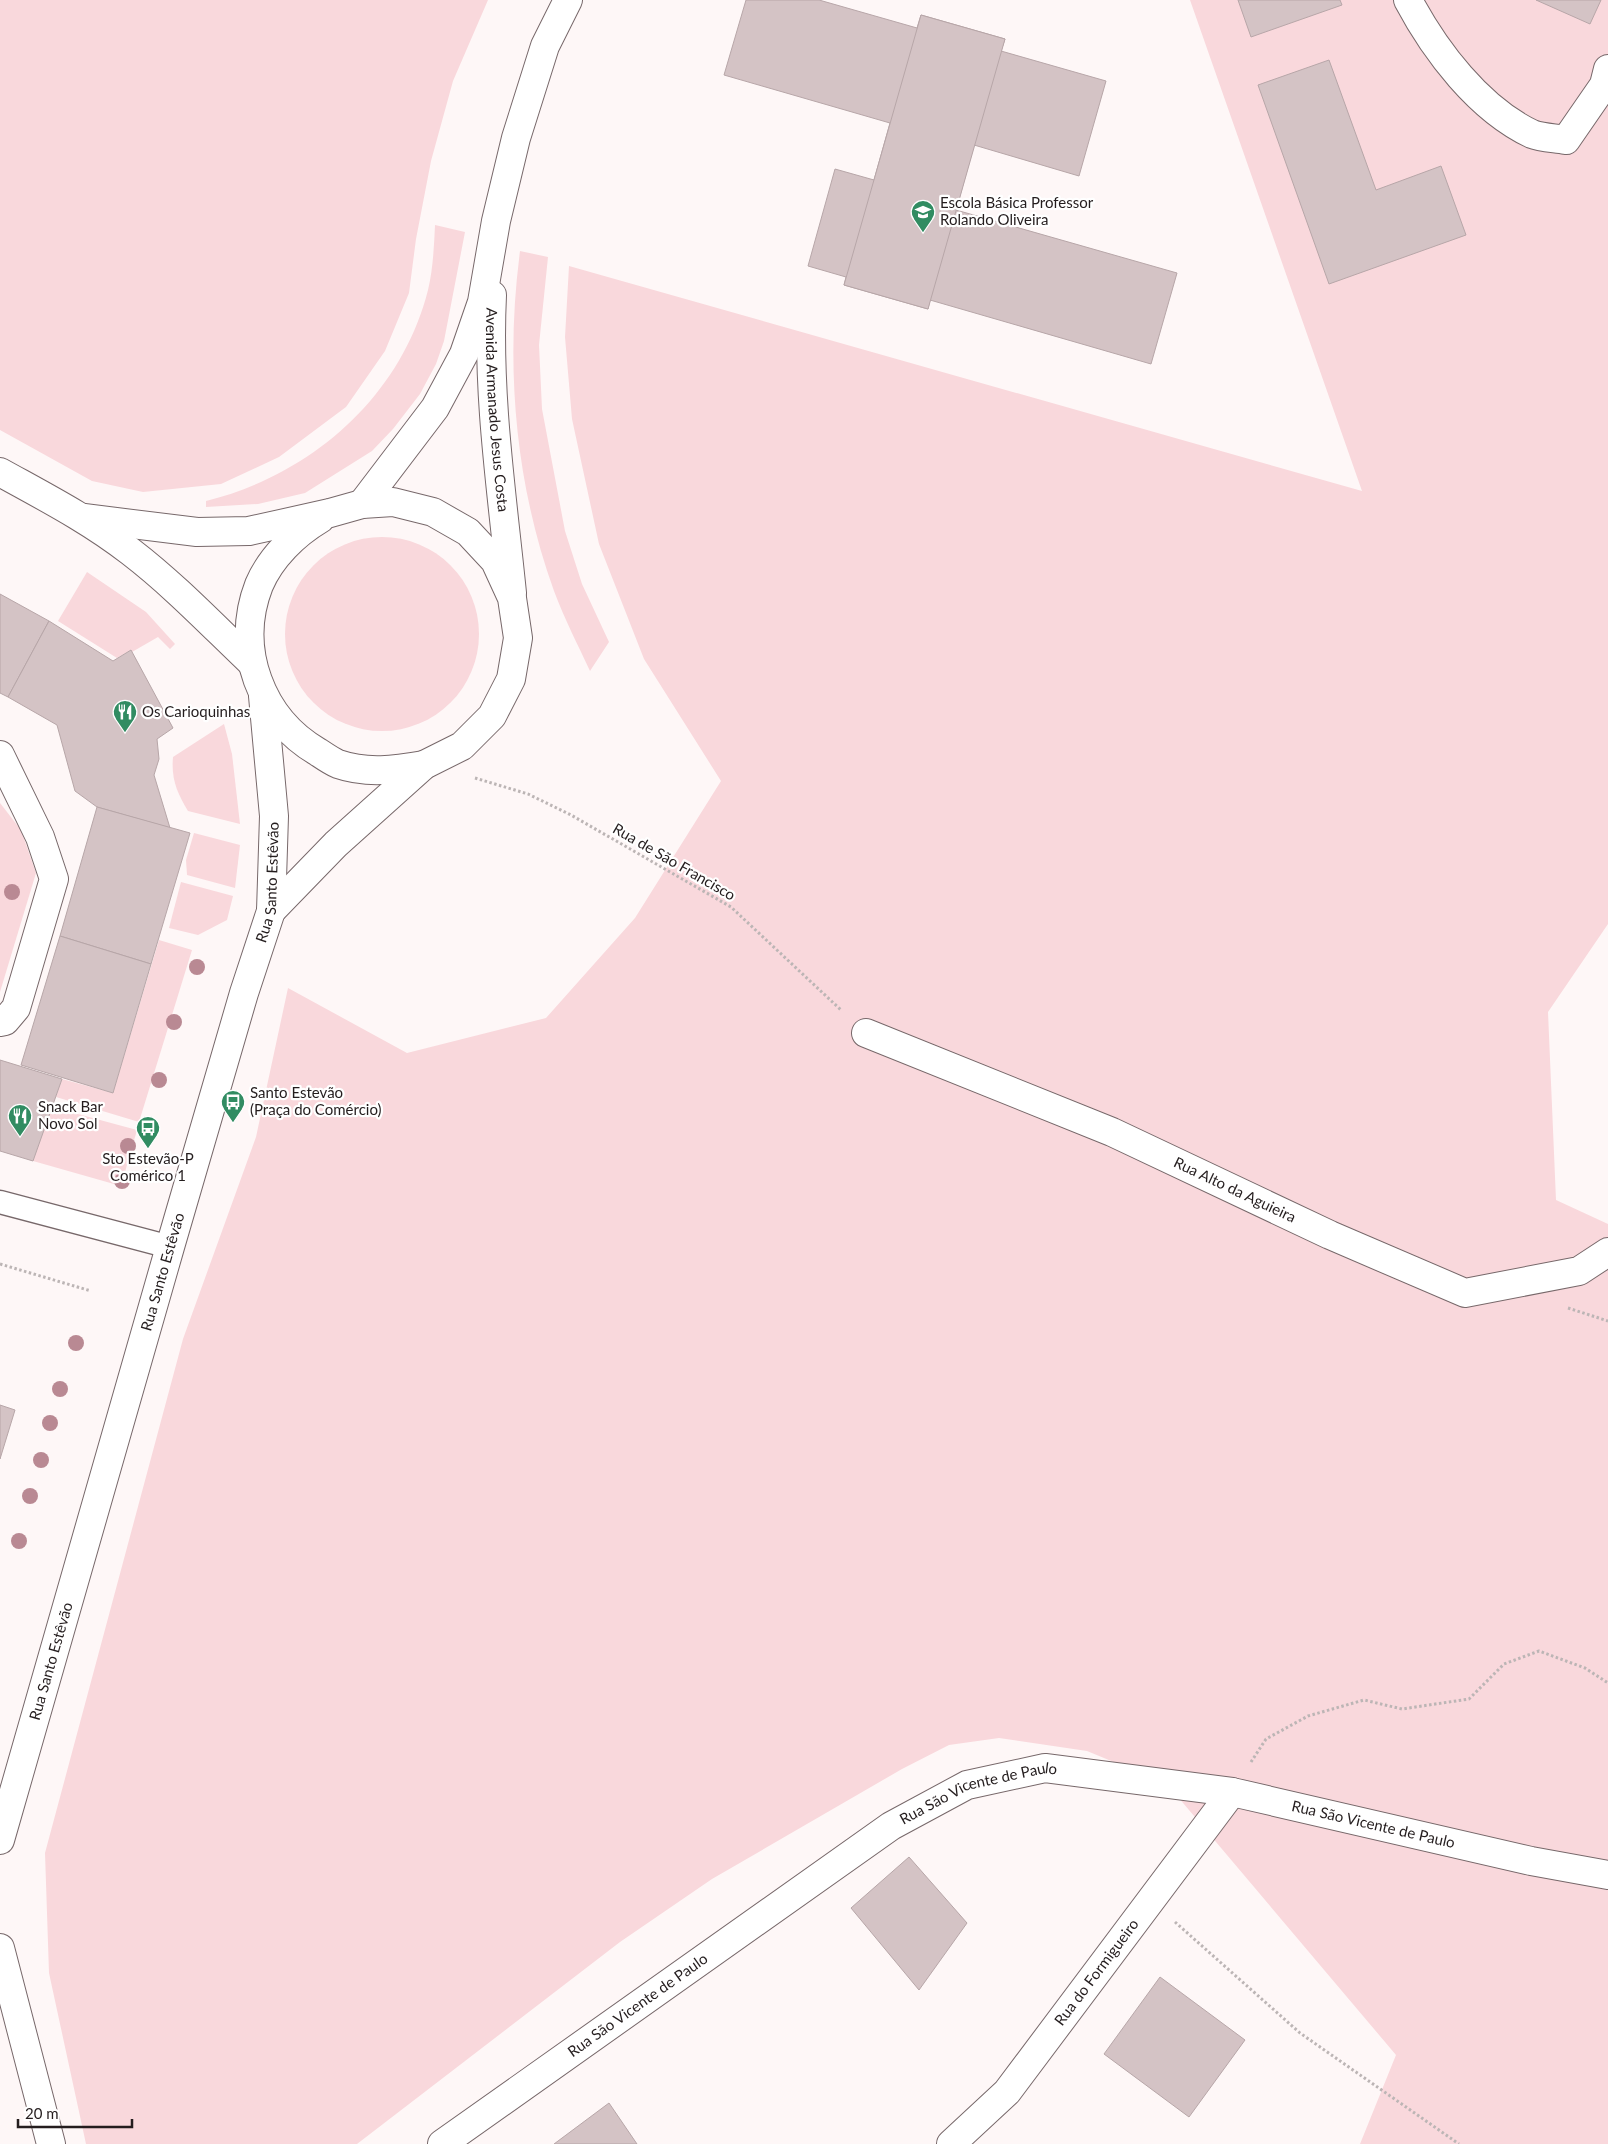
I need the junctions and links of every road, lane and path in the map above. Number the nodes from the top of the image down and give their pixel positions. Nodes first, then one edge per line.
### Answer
1 (568, 0) edge
2 (1408, 0) edge
3 (1608, 70) edge
4 (496, 221) junction
5 (0, 472) edge
6 (362, 504) junction
7 (330, 514) junction
8 (84, 518) junction
9 (512, 598) junction
10 (252, 663) junction
11 (263, 696) junction
12 (0, 755) edge
13 (433, 761) junction
14 (271, 911) junction
15 (0, 1022) edge
16 (866, 1032) joint
17 (0, 1202) edge
18 (170, 1247) junction
19 (1608, 1252) edge
20 (0, 1264) edge
21 (91, 1291) dead end
22 (1608, 1683) edge
23 (1232, 1792) junction
24 (0, 1840) edge
25 (1608, 1875) edge
26 (1150, 1900) junction
27 (1, 1954) edge
28 (51, 2144) edge
29 (442, 2144) edge
30 (951, 2144) edge
31 (1459, 2144) edge

1 - 4 street, Avenida Armanado Jesus Costa
2 - 3 street
4 - 6 street, Avenida Armanado Jesus Costa
4 - 9 street, Avenida Armanado Jesus Costa
5 - 8 street
6 - 7 street
6 - 9 street
7 - 8 street
7 - 10 street
8 - 10 street
9 - 13 street
10 - 11 street
11 - 13 street
11 - 14 street, Rua Santo Estêvão
12 - 15 street
13 - 14 street
13 - 16 path, Rua de São Francisco
14 - 18 street, Rua Santo Estêvão
16 - 19 street, Rua Alto da Aguieira
17 - 18 lane
18 - 24 street, Rua Santo Estêvão
20 - 21 path
22 - 23 path
23 - 25 street, Rua São Vicente de Paulo
23 - 26 street, Rua do Formigueiro
23 - 29 street, Rua São Vicente de Paulo
26 - 30 street, Rua do Formigueiro
26 - 31 path
27 - 28 street

